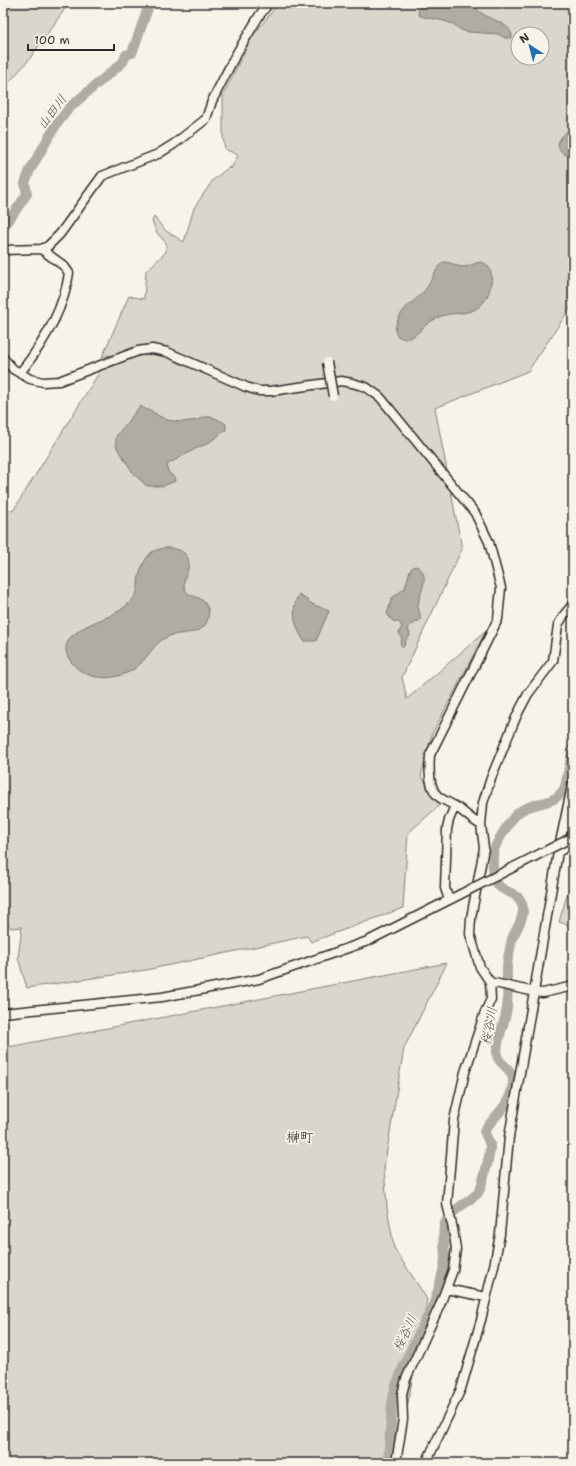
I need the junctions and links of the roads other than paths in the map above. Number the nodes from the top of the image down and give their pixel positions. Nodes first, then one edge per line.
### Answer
1 (269, 3) edge
2 (40, 249) junction
3 (3, 250) edge
4 (3, 358) edge
5 (327, 362) dead end
6 (20, 373) junction
7 (333, 396) dead end
8 (573, 604) edge
9 (573, 781) edge
10 (455, 806) junction
11 (481, 825) junction
12 (573, 826) edge
13 (563, 829) junction
14 (573, 837) edge
15 (573, 844) edge
16 (558, 852) junction
17 (451, 899) junction
18 (490, 982) junction
19 (573, 986) edge
20 (535, 992) junction
21 (3, 1012) edge
22 (446, 1289) junction
23 (486, 1297) junction
24 (396, 1463) edge
25 (426, 1463) edge

1 - 2 street
2 - 3 street
2 - 6 street
4 - 6 street
5 - 7 street, bridge
6 - 10 street
8 - 11 street
9 - 13 street
10 - 11 street
10 - 17 street
11 - 18 street
12 - 13 street
13 - 16 street
14 - 17 street, bridge
15 - 16 street
16 - 20 street
17 - 21 street
18 - 20 street
18 - 22 street
19 - 20 street
20 - 23 street
22 - 23 street
22 - 24 street
23 - 25 street

